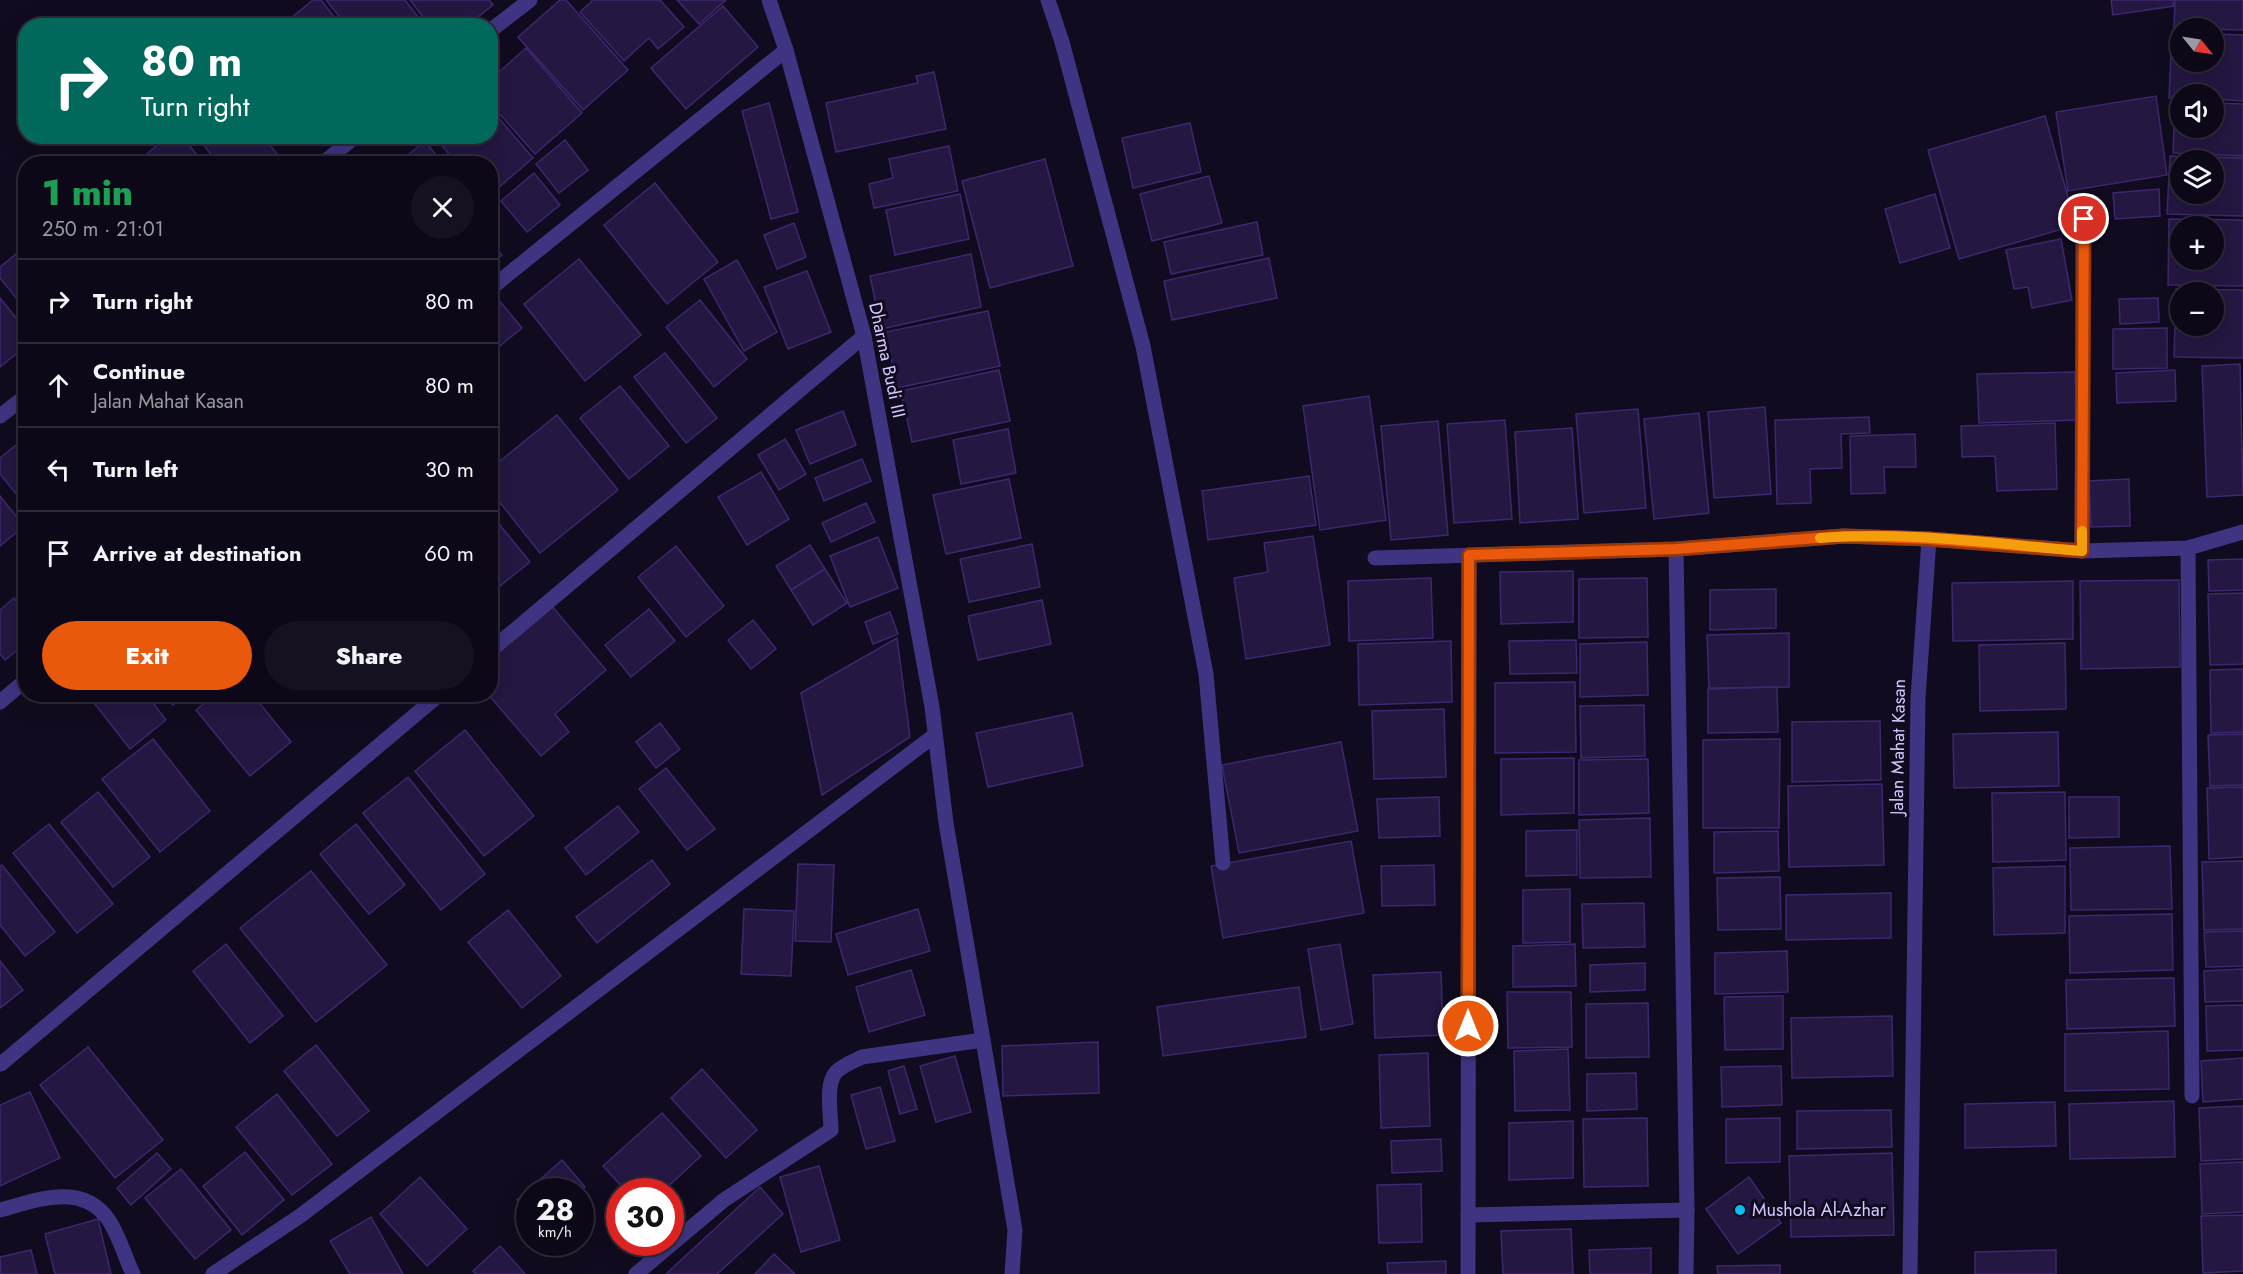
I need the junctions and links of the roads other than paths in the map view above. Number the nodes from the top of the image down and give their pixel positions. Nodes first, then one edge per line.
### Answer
1 (530, 0) edge
2 (769, 0) edge
3 (1048, 0) edge
4 (498, 25) edge
5 (786, 50) junction
6 (346, 144) edge
7 (332, 156) edge
8 (2084, 219) dead end
9 (498, 283) edge
10 (864, 336) junction
11 (18, 402) edge
12 (0, 416) edge
13 (2243, 532) edge
14 (1929, 539) junction
15 (2187, 548) junction
16 (1676, 549) junction
17 (2082, 551) junction
18 (1469, 555) junction
19 (1375, 558) dead end
20 (498, 644) edge
21 (18, 687) edge
22 (0, 702) edge
23 (431, 702) edge
24 (935, 735) junction
25 (1223, 863) dead end
26 (983, 1040) junction
27 (2, 1065) dead end
28 (2192, 1096) dead end
29 (0, 1210) edge
30 (1688, 1210) junction
31 (1468, 1215) junction
32 (133, 1274) edge
33 (213, 1274) edge
34 (636, 1274) edge
35 (1012, 1274) edge
36 (1468, 1274) edge
37 (1686, 1274) edge
38 (1910, 1274) edge

1 - 4 street
2 - 5 street, Dharma Budi III
3 - 25 street
5 - 9 street
5 - 10 street, Dharma Budi III
6 - 7 street
8 - 17 street
10 - 20 street
10 - 24 street, Dharma Budi III
11 - 12 street
13 - 15 street
14 - 16 street
14 - 17 street
14 - 38 street, Jalan Mahat Kasan
15 - 17 street
15 - 28 street
16 - 18 street
16 - 30 street
18 - 19 street
18 - 31 street
21 - 22 street
23 - 27 street
24 - 26 street, Dharma Budi III
24 - 33 street
26 - 34 street
26 - 35 street, Dharma Budi III
29 - 32 street
30 - 31 street
30 - 37 street
31 - 36 street

